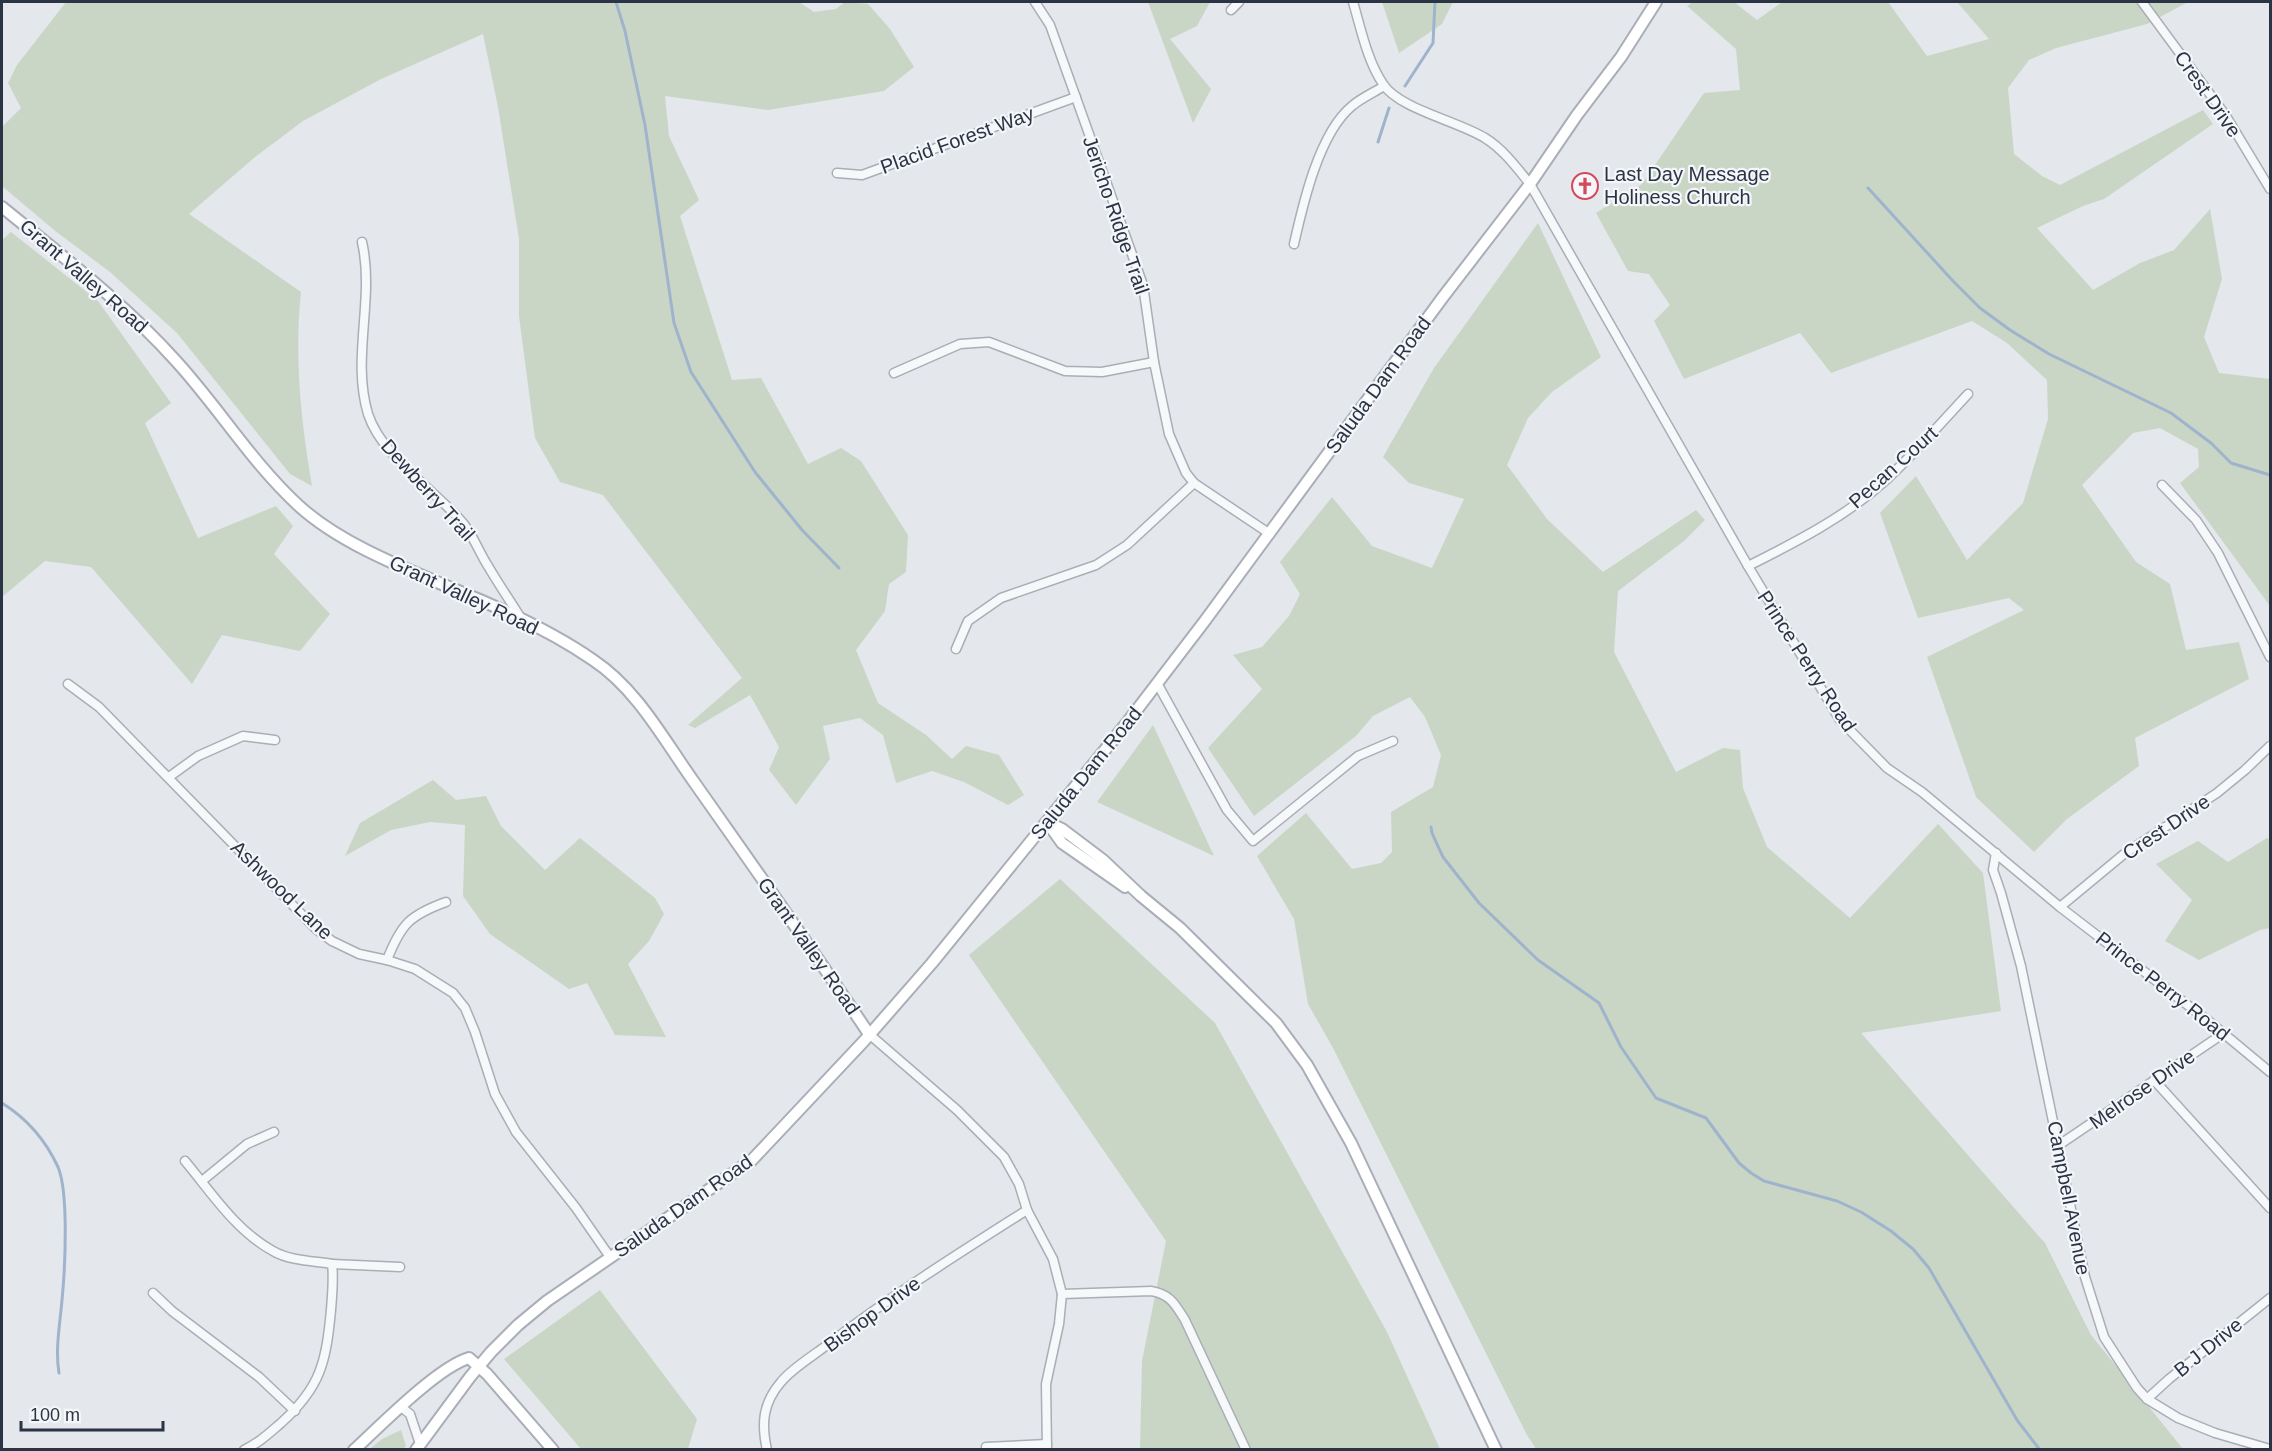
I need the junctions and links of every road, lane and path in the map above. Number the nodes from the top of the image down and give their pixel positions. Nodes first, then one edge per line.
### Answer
1 (1035, 2) edge
2 (1239, 2) edge
3 (1353, 2) edge
4 (1656, 2) edge
5 (2142, 2) edge
6 (1231, 10) dead end
7 (1384, 86) junction
8 (1076, 97) junction
9 (837, 173) dead end
10 (1530, 184) junction
11 (2271, 189) edge
12 (2, 207) edge
13 (362, 242) dead end
14 (1294, 244) dead end
15 (1154, 362) junction
16 (894, 373) dead end
17 (1968, 394) dead end
18 (1194, 483) junction
19 (2162, 485) dead end
20 (1270, 534) junction
21 (1748, 566) junction
22 (523, 621) junction
23 (956, 649) dead end
24 (2271, 657) edge
25 (1157, 683) junction
26 (68, 684) dead end
27 (275, 740) dead end
28 (1393, 741) dead end
29 (2271, 746) edge
30 (169, 777) junction
31 (1047, 822) junction
32 (1996, 853) junction
33 (446, 902) dead end
34 (2060, 907) junction
35 (387, 960) junction
36 (2224, 1033) junction
37 (869, 1034) junction
38 (2271, 1072) edge
39 (2154, 1080) junction
40 (274, 1132) dead end
41 (2059, 1145) junction
42 (185, 1161) dead end
43 (202, 1181) junction
44 (2271, 1208) edge
45 (1027, 1210) junction
46 (609, 1257) junction
47 (332, 1264) junction
48 (400, 1267) dead end
49 (153, 1293) dead end
50 (1062, 1294) junction
51 (2271, 1298) edge
52 (479, 1365) junction
53 (2148, 1399) junction
54 (401, 1407) junction
55 (295, 1411) junction
56 (2268, 1446) edge
57 (418, 1447) edge
58 (986, 1447) dead end
59 (1047, 1447) edge
60 (244, 1449) edge
61 (354, 1449) edge
62 (553, 1449) edge
63 (767, 1449) edge
64 (1246, 1449) edge
65 (1496, 1449) edge

1 - 8 street, Jericho Ridge Trail
2 - 6 street
3 - 7 street
4 - 10 street, Saluda Dam Road
5 - 11 street, Crest Drive
7 - 10 street, Prince Perry Road
7 - 14 street
8 - 9 street, Placid Forest Way
8 - 15 street, Jericho Ridge Trail
10 - 20 street, Saluda Dam Road
10 - 21 street, Prince Perry Road
12 - 22 street, Grant Valley Road
13 - 22 street, Dewberry Trail
15 - 16 street
15 - 18 street, Jericho Ridge Trail
17 - 21 street, Pecan Court
18 - 20 street, Jericho Ridge Trail
18 - 23 street
19 - 24 street
20 - 25 street, Saluda Dam Road
21 - 32 street, Prince Perry Road
22 - 37 street, Grant Valley Road
25 - 28 street
25 - 31 street, Saluda Dam Road
26 - 30 street, Ashwood Lane
27 - 30 street
29 - 34 street, Crest Drive
30 - 35 street, Ashwood Lane
31 - 37 street, Saluda Dam Road
31 - 65 street
32 - 34 street, Prince Perry Road
32 - 41 street, Campbell Avenue
33 - 35 street
34 - 36 street, Prince Perry Road
35 - 46 street, Ashwood Lane
36 - 38 street, Prince Perry Road
36 - 39 street, Melrose Drive
37 - 45 street
37 - 46 street, Saluda Dam Road
39 - 41 street, Melrose Drive
39 - 44 street
40 - 43 street
41 - 53 street, Campbell Avenue
42 - 43 street
43 - 47 street
45 - 50 street
45 - 63 street, Bishop Drive
46 - 52 street, Saluda Dam Road
47 - 48 street
47 - 55 street
49 - 55 street
50 - 59 street
50 - 64 street
51 - 53 street, B J Drive
52 - 54 street
52 - 57 street, Saluda Dam Road
52 - 62 street
53 - 56 street, Campbell Avenue
54 - 57 street
54 - 61 street
55 - 60 street
58 - 59 street

